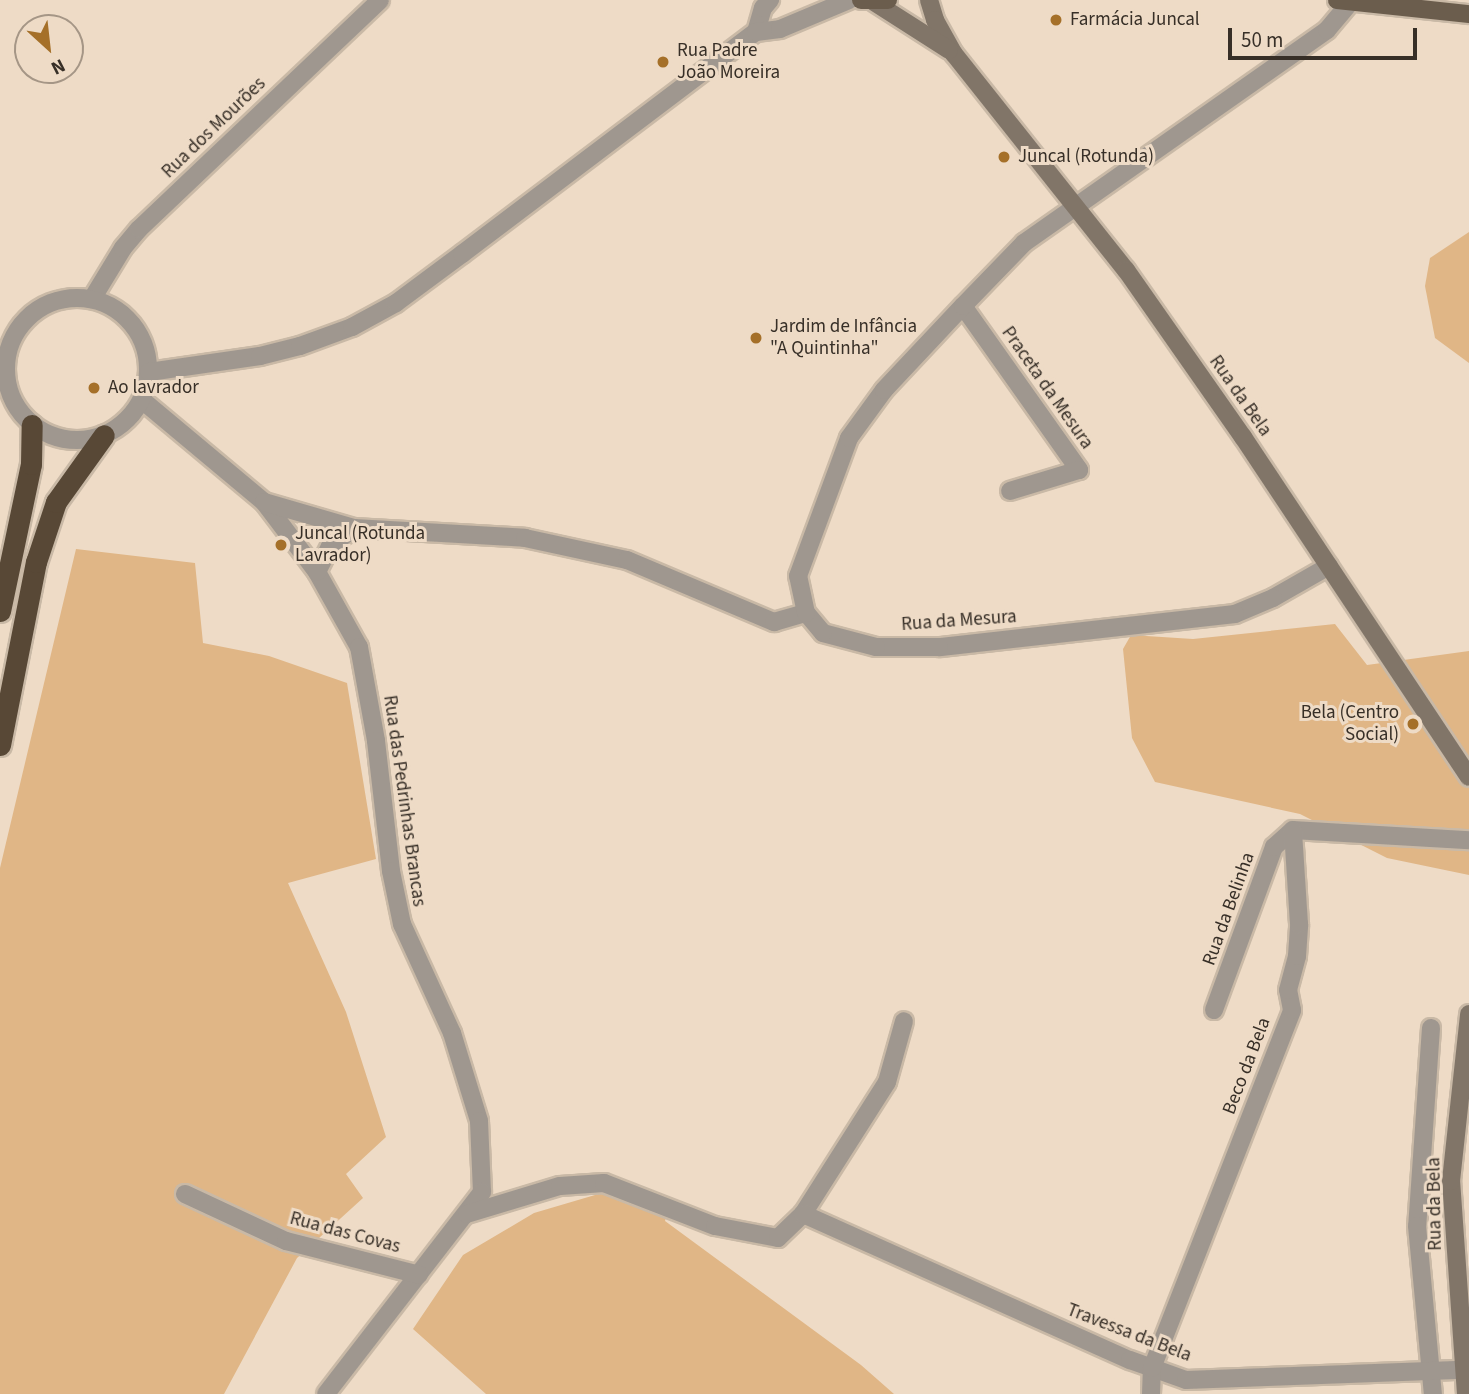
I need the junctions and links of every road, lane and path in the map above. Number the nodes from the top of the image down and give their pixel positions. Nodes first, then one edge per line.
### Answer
1 (380, 0) edge
2 (770, 0) edge
3 (849, 0) edge
4 (929, 0) edge
5 (874, 1) edge
6 (1347, 1) edge
7 (1469, 13) edge
8 (756, 32) junction
9 (954, 54) junction
10 (1072, 206) junction
11 (92, 299) junction
12 (963, 306) junction
13 (7, 339) edge
14 (149, 372) junction
15 (142, 400) junction
16 (7, 402) edge
17 (32, 425) junction
18 (104, 435) junction
19 (1010, 491) dead end
20 (264, 502) junction
21 (354, 528) junction
22 (1329, 566) junction
23 (317, 572) junction
24 (0, 611) edge
25 (806, 613) junction
26 (0, 745) edge
27 (1469, 777) edge
28 (1293, 830) junction
29 (1469, 840) edge
30 (1214, 1010) dead end
31 (1469, 1014) edge
32 (904, 1021) dead end
33 (1431, 1028) dead end
34 (185, 1194) dead end
35 (467, 1214) junction
36 (803, 1214) junction
37 (419, 1275) junction
38 (1152, 1368) junction
39 (1463, 1370) junction
40 (1430, 1372) junction
41 (327, 1394) edge
42 (1151, 1394) edge
43 (1433, 1394) edge
44 (1466, 1394) edge

1 - 11 street, Rua dos Mourões
2 - 8 street
3 - 8 street
4 - 9 main road, Rua da Bela
5 - 9 main road, Rua da Bela
6 - 7 main road
6 - 10 street
8 - 14 street
9 - 10 main road, Rua da Bela
10 - 12 street
10 - 22 main road, Rua da Bela
11 - 13 street
11 - 14 street
12 - 19 street, Praceta da Mesura
12 - 25 street
13 - 16 street
14 - 15 street
15 - 18 street
15 - 20 street, Rua das Pedrinhas Brancas
16 - 17 street
17 - 18 street
17 - 24 highway
18 - 26 highway
20 - 21 street
20 - 23 street, Rua das Pedrinhas Brancas
21 - 23 street
21 - 25 street
22 - 25 street, Rua da Mesura
22 - 27 main road, Rua da Bela
23 - 35 street, Rua das Pedrinhas Brancas
28 - 29 street
28 - 30 street, Rua da Belinha
28 - 38 street, Beco da Bela
31 - 39 main road, Rua da Bela
32 - 36 street
33 - 40 street, Rua da Bela
34 - 37 street, Rua das Covas
35 - 36 street
35 - 37 street, Rua das Pedrinhas Brancas
36 - 38 street, Travessa da Bela
37 - 41 street, Rua das Pedrinhas Brancas
38 - 40 street, Travessa da Bela
38 - 42 street, Beco da Bela
39 - 40 street, Travessa da Bela
39 - 44 main road, Rua da Bela
40 - 43 street, Rua da Bela

